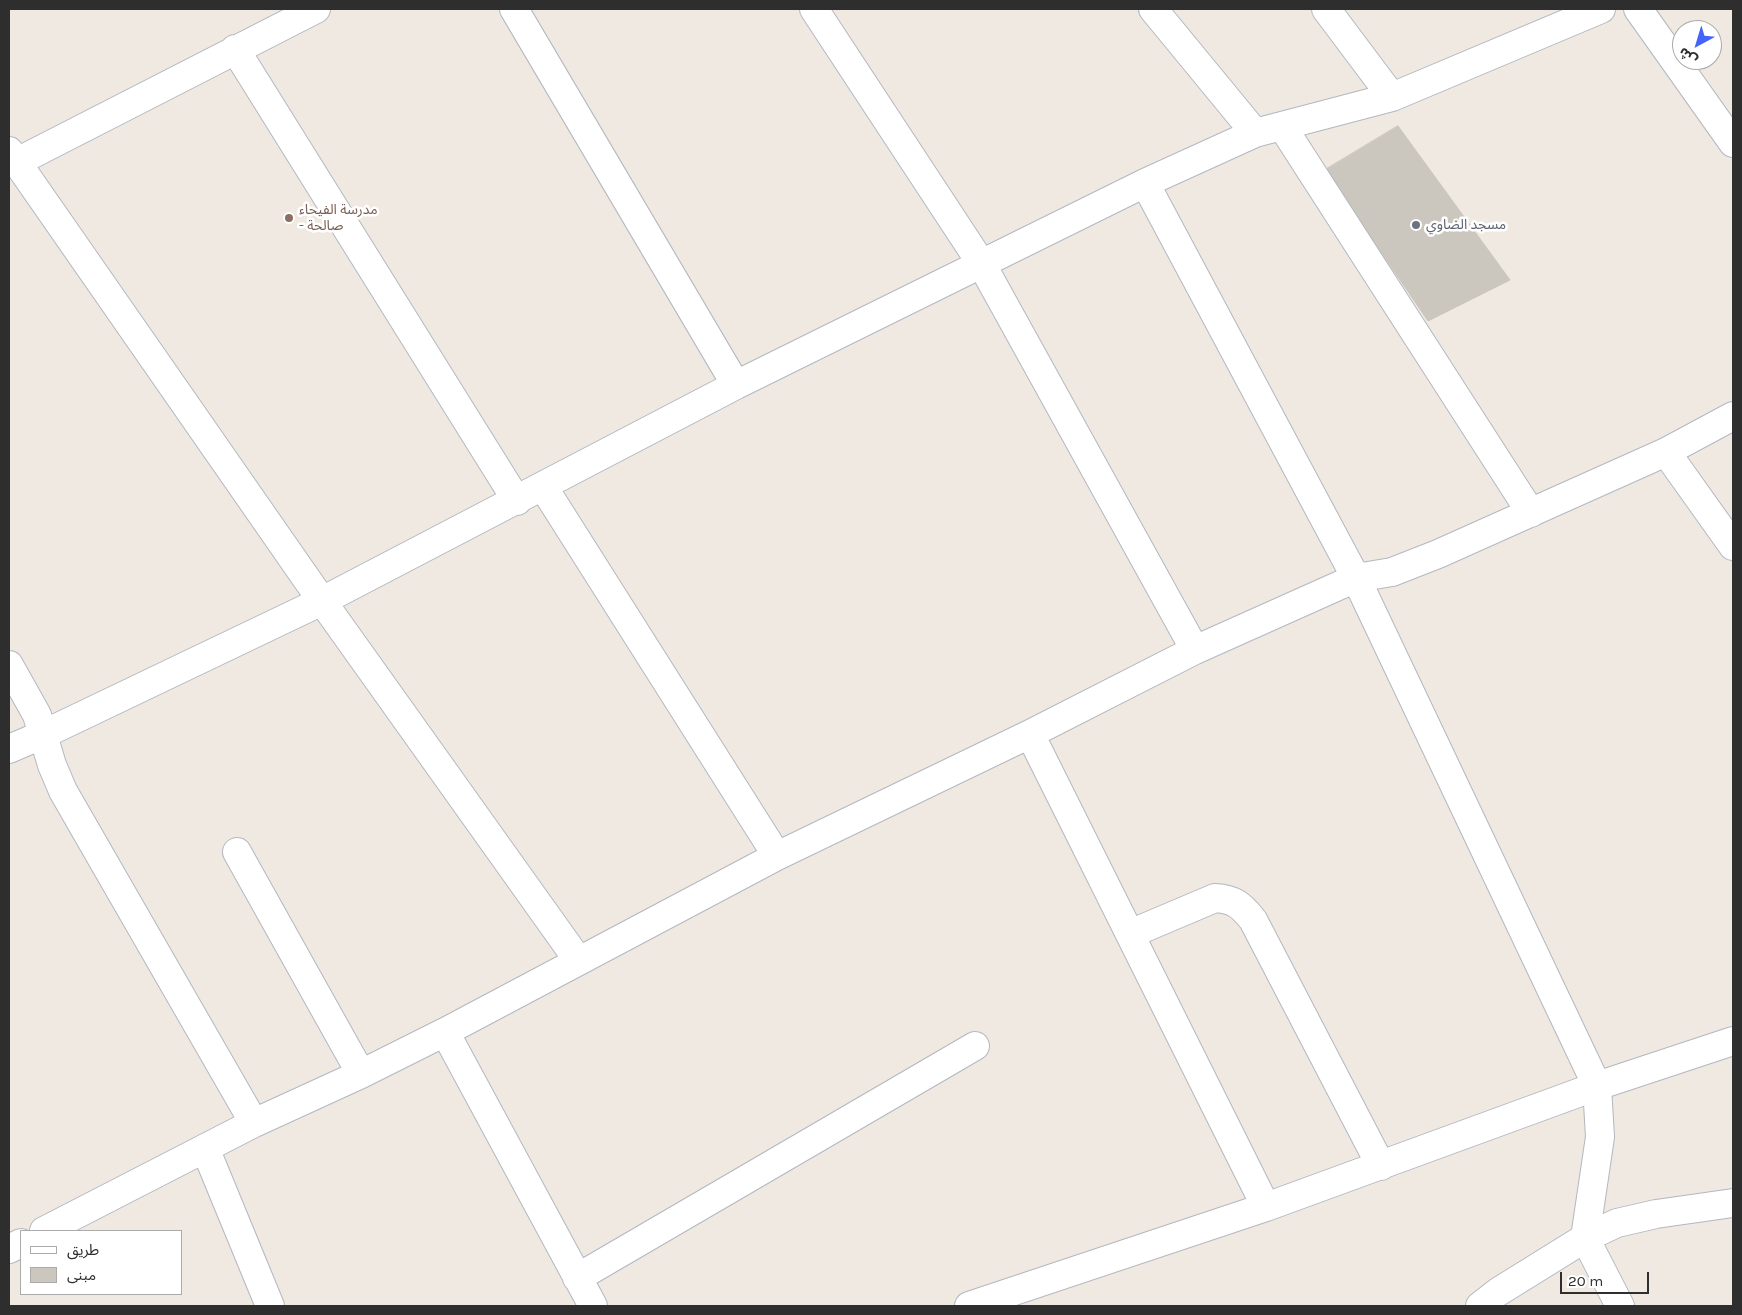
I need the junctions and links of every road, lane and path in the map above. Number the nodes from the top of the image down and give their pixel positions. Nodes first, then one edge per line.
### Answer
1 (316, 9) edge
2 (514, 9) edge
3 (814, 9) edge
4 (1153, 9) edge
5 (1326, 9) edge
6 (1601, 9) edge
7 (1638, 9) edge
8 (1562, 17) edge
9 (235, 49) junction
10 (1392, 97) junction
11 (1282, 126) junction
12 (1255, 133) junction
13 (1733, 143) edge
14 (13, 156) edge
15 (1145, 183) junction
16 (981, 263) junction
17 (736, 386) junction
18 (1733, 416) edge
19 (1666, 452) junction
20 (544, 488) junction
21 (517, 501) junction
22 (1530, 513) junction
23 (1733, 546) edge
24 (1356, 578) junction
25 (322, 601) junction
26 (1194, 650) junction
27 (9, 666) edge
28 (44, 734) junction
29 (1030, 734) junction
30 (9, 749) edge
31 (237, 852) dead end
32 (777, 856) junction
33 (1130, 934) junction
34 (578, 960) junction
35 (445, 1032) junction
36 (1733, 1041) edge
37 (975, 1046) dead end
38 (361, 1074) junction
39 (1596, 1086) junction
40 (254, 1123) junction
41 (205, 1148) junction
42 (1381, 1166) junction
43 (1733, 1203) edge
44 (1266, 1206) junction
45 (46, 1230) edge
46 (1585, 1238) junction
47 (20, 1244) edge
48 (9, 1250) edge
49 (577, 1278) junction
50 (270, 1306) edge
51 (593, 1306) edge
52 (969, 1306) edge
53 (1480, 1306) edge
54 (1620, 1306) edge

1 - 9 street
2 - 17 street
3 - 16 street
4 - 12 street
5 - 10 street
6 - 8 street
7 - 13 street
8 - 10 street
9 - 14 street
9 - 21 street
10 - 11 street
11 - 12 street
11 - 22 street
12 - 15 street
14 - 25 street
15 - 16 street
15 - 24 street
16 - 17 street
16 - 26 street
17 - 20 street
18 - 19 street
19 - 22 street
19 - 23 street
20 - 21 street
20 - 32 street
21 - 25 street
22 - 24 street
24 - 26 street
24 - 39 street
25 - 28 street
25 - 34 street
26 - 29 street
27 - 28 street
28 - 30 street
28 - 40 street
29 - 32 street
29 - 33 street
31 - 38 street
32 - 34 street
33 - 42 street
33 - 44 street
34 - 35 street
35 - 38 street
35 - 49 street
36 - 39 street
37 - 49 street
38 - 40 street
39 - 42 street
39 - 46 street
40 - 41 street
41 - 45 street
41 - 50 street
42 - 44 street
43 - 46 street
44 - 52 street
46 - 53 street
46 - 54 street
47 - 48 street
49 - 51 street

